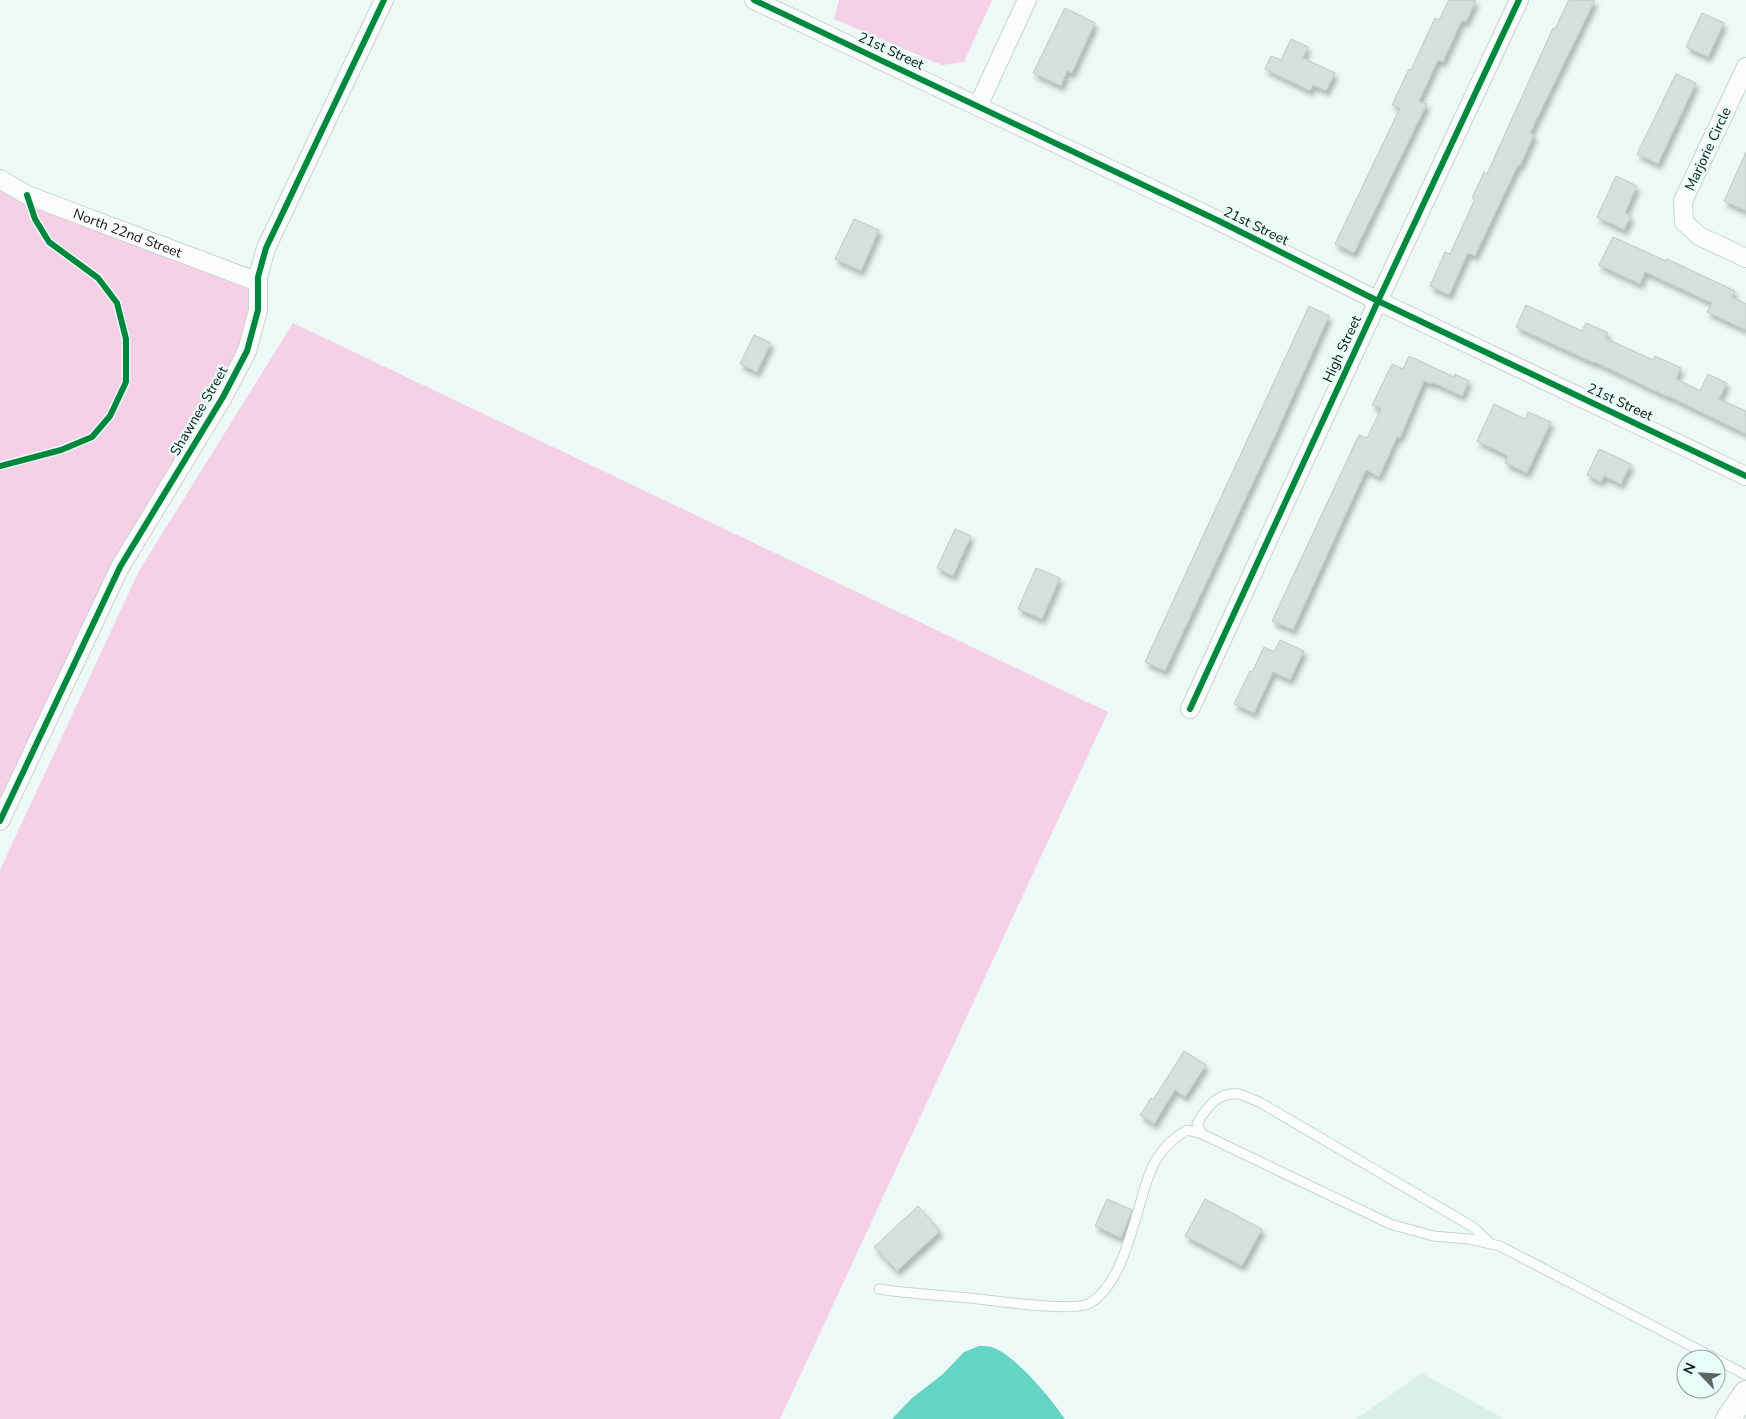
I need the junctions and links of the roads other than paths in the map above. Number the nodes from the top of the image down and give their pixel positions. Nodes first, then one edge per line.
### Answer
1 (384, 0) edge
2 (754, 0) edge
3 (1027, 0) edge
4 (1519, 0) edge
5 (1746, 67) edge
6 (978, 106) junction
7 (0, 179) edge
8 (1746, 258) edge
9 (258, 282) junction
10 (1378, 301) junction
11 (1746, 476) edge
12 (1190, 708) dead end
13 (0, 821) edge
14 (1202, 1134) junction
15 (1490, 1243) junction
16 (880, 1289) dead end
17 (1697, 1349) edge
18 (1726, 1364) edge
19 (1746, 1375) edge
20 (1746, 1393) edge
21 (1728, 1419) edge

1 - 9 street, Shawnee Street
2 - 6 street, 21st Street
3 - 6 street
4 - 10 street, High Street
5 - 8 street, Marjorie Circle
6 - 10 street, 21st Street
7 - 9 street, North 22nd Street
9 - 13 street, Shawnee Street
10 - 11 street, 21st Street
10 - 12 street, High Street
14 - 15 lane
14 - 15 lane
14 - 16 lane
15 - 17 lane
18 - 19 lane
20 - 21 main road

